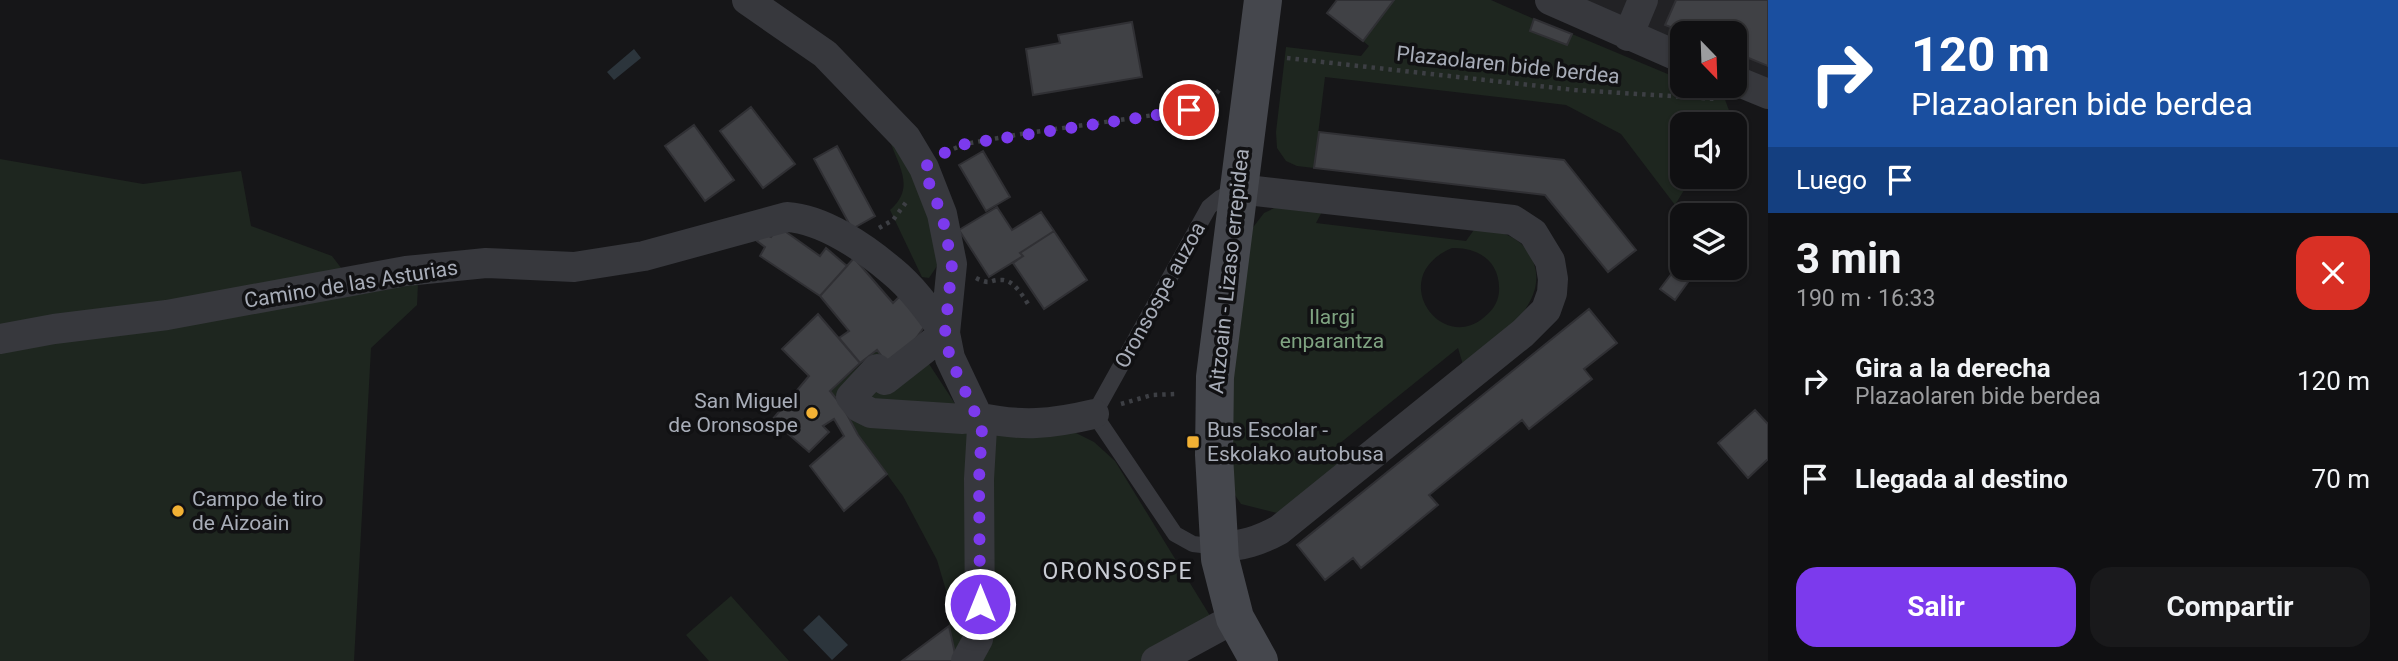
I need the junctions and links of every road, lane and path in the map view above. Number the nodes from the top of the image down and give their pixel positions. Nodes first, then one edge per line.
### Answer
1 (747, 0) edge
2 (1264, 0) edge
3 (1550, 0) edge
4 (1643, 0) edge
5 (1628, 36) junction
6 (1670, 53) edge
7 (1277, 56) dead end
8 (1224, 84) dead end
9 (1670, 90) edge
10 (1747, 92) edge
11 (1768, 94) edge
12 (923, 168) junction
13 (1238, 189) junction
14 (844, 237) junction
15 (952, 264) junction
16 (1030, 307) dead end
17 (945, 333) junction
18 (0, 339) edge
19 (1175, 394) dead end
20 (1094, 414) junction
21 (978, 417) junction
22 (1219, 547) junction
23 (1234, 618) junction
24 (976, 654) edge
25 (1156, 661) edge
26 (1259, 661) edge

1 - 12 street
2 - 13 street, Aitzoain - Lizaso errepidea
3 - 5 street
4 - 5 street
5 - 6 street
7 - 9 path, Plazaolaren bide berdea
8 - 12 path
10 - 11 street
12 - 14 path
12 - 15 street
13 - 20 lane, Oronsospe auzoa
13 - 22 street, Aitzoain - Lizaso errepidea
13 - 22 street
14 - 17 street
14 - 18 street, Camino de las Asturias
15 - 16 path
15 - 17 street
17 - 21 street
17 - 21 street
19 - 20 path, Oronsospe auzoa
20 - 21 street
20 - 22 lane
21 - 24 street
22 - 23 street, Aitzoain - Lizaso errepidea
23 - 25 street
23 - 26 street, Aitzoain - Lizaso errepidea

